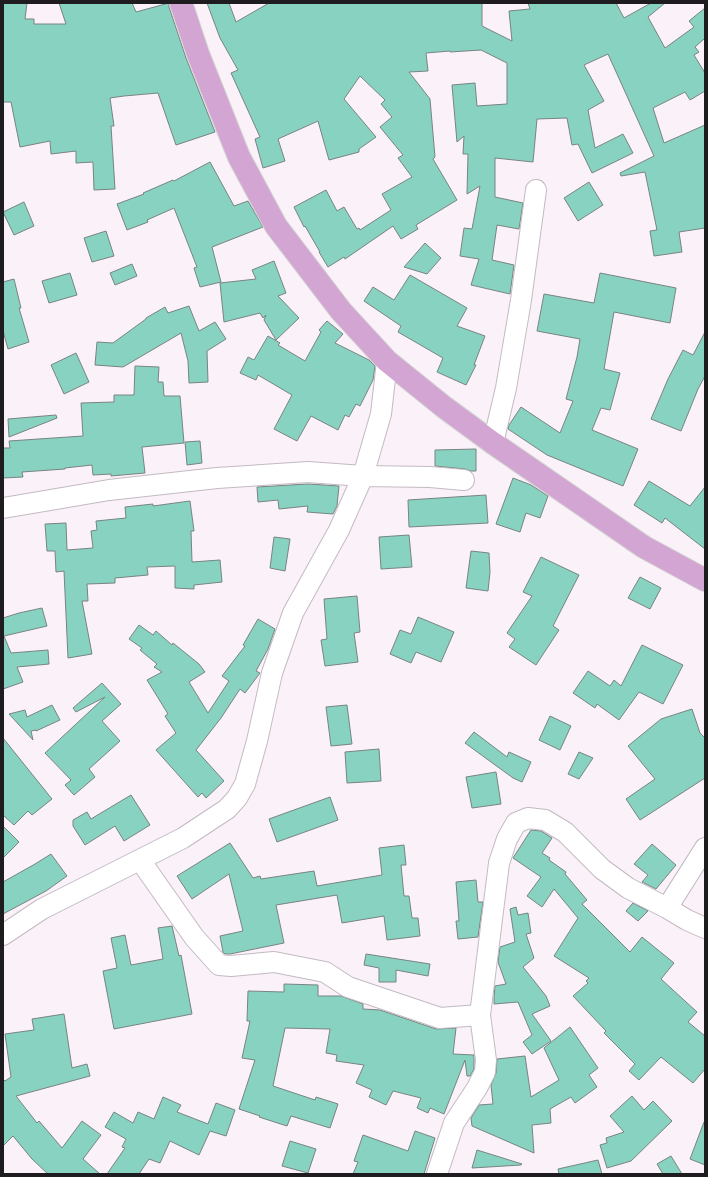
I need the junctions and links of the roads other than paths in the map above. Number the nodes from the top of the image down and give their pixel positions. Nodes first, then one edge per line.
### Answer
1 (181, 3) edge
2 (536, 190) dead end
3 (388, 361) junction
4 (493, 443) junction
5 (363, 476) junction
6 (464, 480) dead end
7 (3, 508) edge
8 (705, 580) edge
9 (705, 848) edge
10 (140, 860) junction
11 (667, 908) junction
12 (705, 928) edge
13 (3, 935) edge
14 (480, 1015) junction
15 (437, 1174) edge

1 - 3 main road
2 - 4 street
3 - 4 main road
3 - 5 street
4 - 8 main road
5 - 6 street
5 - 7 street
5 - 10 street
9 - 11 street
10 - 13 street
10 - 14 street
11 - 12 street
11 - 14 street
14 - 15 street

